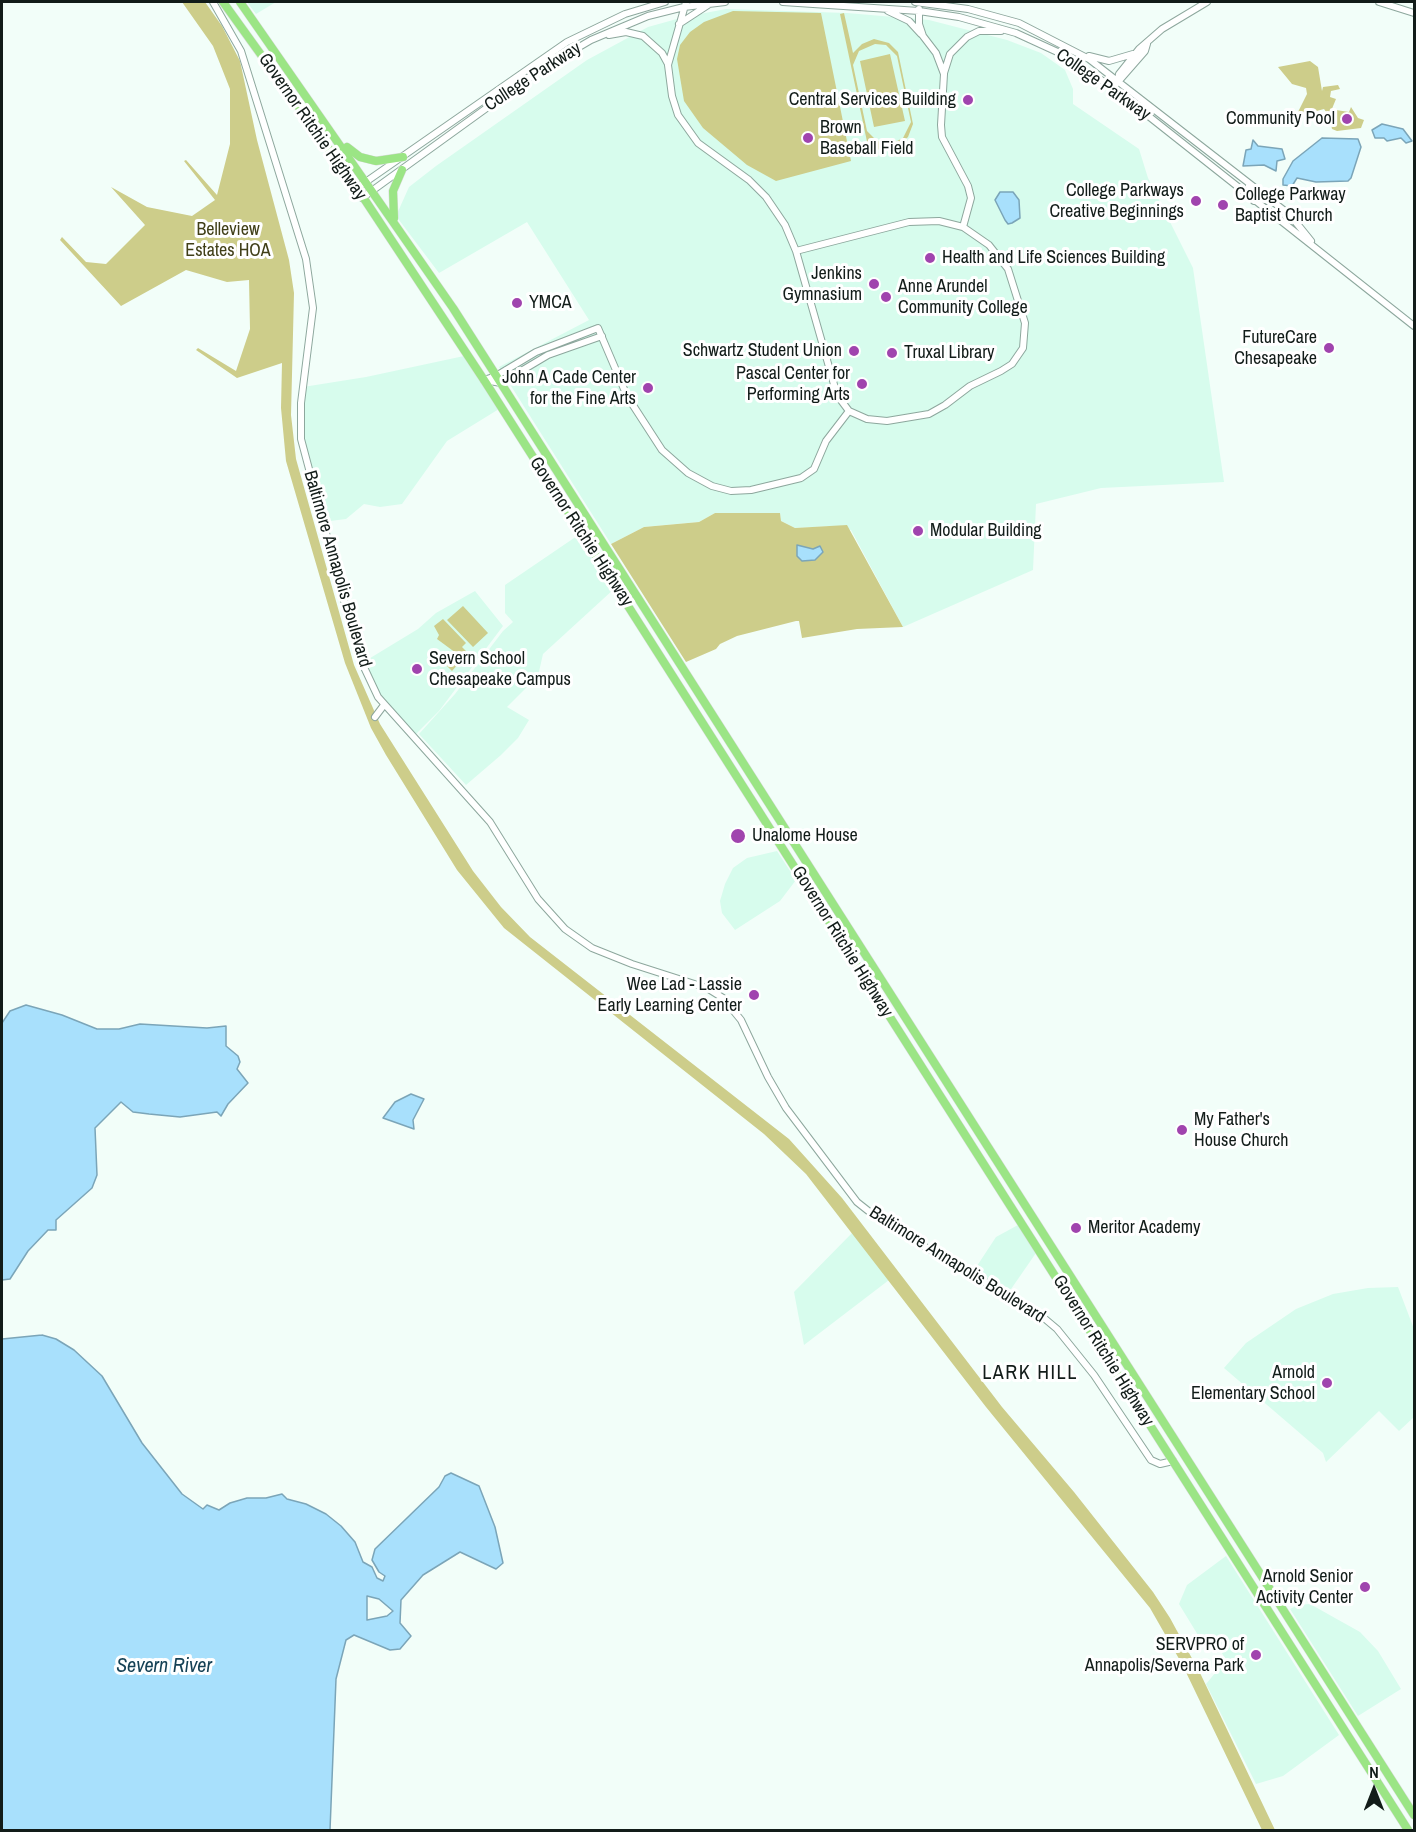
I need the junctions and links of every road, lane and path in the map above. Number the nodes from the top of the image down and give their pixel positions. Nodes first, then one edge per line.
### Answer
1 (213, 2) edge
2 (223, 2) edge
3 (234, 2) edge
4 (240, 2) edge
5 (656, 2) edge
6 (665, 2) edge
7 (725, 2) edge
8 (783, 2) edge
9 (915, 2) edge
10 (920, 2) edge
11 (1207, 2) edge
12 (1383, 2) edge
13 (711, 3) edge
14 (685, 4) edge
15 (646, 6) junction
16 (879, 8) junction
17 (919, 11) junction
18 (1414, 13) edge
19 (679, 25) junction
20 (230, 27) junction
21 (258, 27) junction
22 (242, 29) junction
23 (1016, 33) junction
24 (923, 36) junction
25 (591, 40) junction
26 (1147, 42) junction
27 (1073, 49) junction
28 (1137, 52) junction
29 (668, 65) junction
30 (944, 74) junction
31 (1118, 81) junction
32 (1113, 88) junction
33 (336, 137) junction
34 (403, 157) junction
35 (402, 170) junction
36 (1239, 175) junction
37 (367, 181) junction
38 (357, 188) junction
39 (373, 190) junction
40 (362, 198) junction
41 (1254, 201) junction
42 (1290, 215) junction
43 (395, 222) junction
44 (963, 227) junction
45 (1315, 246) junction
46 (796, 251) junction
47 (1414, 326) edge
48 (602, 336) junction
49 (484, 380) junction
50 (498, 380) junction
51 (849, 411) junction
52 (384, 705) junction
53 (375, 717) dead end
54 (716, 720) junction
55 (706, 726) junction
56 (894, 999) junction
57 (882, 1004) junction
58 (1019, 1220) junction
59 (1049, 1243) junction
60 (1041, 1253) junction
61 (1064, 1266) junction
62 (1173, 1461) junction
63 (1191, 1466) junction
64 (1414, 1815) edge
65 (1408, 1830) edge

1 - 20 street, Baltimore Annapolis Boulevard
2 - 22 highway, Governor Ritchie Highway
3 - 21 highway
4 - 21 highway, Governor Ritchie Highway
5 - 15 street
6 - 15 street, College Parkway
7 - 13 street, College Parkway
8 - 16 street, College Parkway
9 - 10 street, College Parkway
10 - 17 street
10 - 27 street, College Parkway
11 - 26 street
12 - 18 street
13 - 14 street, College Parkway
13 - 19 street
14 - 19 street
14 - 25 street, College Parkway
15 - 34 street, College Parkway
16 - 17 street, College Parkway
16 - 24 street
17 - 23 street, College Parkway
17 - 24 street
19 - 29 street
20 - 22 highway
20 - 52 street, Baltimore Annapolis Boulevard
21 - 33 highway, Governor Ritchie Highway
22 - 38 highway, Governor Ritchie Highway
23 - 30 street
23 - 32 street, College Parkway
24 - 30 street
25 - 29 street
25 - 35 street, College Parkway
26 - 28 street
26 - 31 street
27 - 28 street
27 - 31 street, College Parkway
28 - 31 street
29 - 46 street
30 - 44 street
31 - 32 street
31 - 36 street, College Parkway
32 - 41 street, College Parkway
33 - 34 highway
33 - 37 highway, Governor Ritchie Highway
34 - 37 street, College Parkway
35 - 39 street, College Parkway
35 - 43 highway
36 - 41 street
36 - 42 street, College Parkway
37 - 38 street, College Parkway
37 - 39 highway, Governor Ritchie Highway
38 - 40 highway, Governor Ritchie Highway
39 - 40 street, College Parkway
39 - 43 highway, Governor Ritchie Highway
40 - 49 highway, Governor Ritchie Highway
41 - 42 street
41 - 45 street, College Parkway
42 - 45 street, College Parkway
43 - 50 highway, Governor Ritchie Highway
44 - 46 street
44 - 51 street
45 - 47 street, College Parkway
46 - 51 street
48 - 50 street
48 - 50 street
48 - 51 street
49 - 50 street
49 - 55 highway, Governor Ritchie Highway
50 - 54 highway, Governor Ritchie Highway
52 - 53 street
52 - 62 street, Baltimore Annapolis Boulevard
54 - 55 highway
54 - 56 highway, Governor Ritchie Highway
55 - 57 highway, Governor Ritchie Highway
56 - 57 highway
56 - 59 highway, Governor Ritchie Highway
57 - 58 highway, Governor Ritchie Highway
58 - 59 highway
58 - 60 highway, Governor Ritchie Highway
59 - 61 highway, Governor Ritchie Highway
60 - 61 highway
60 - 62 highway, Governor Ritchie Highway
61 - 63 highway, Governor Ritchie Highway
62 - 63 highway
62 - 65 highway, Governor Ritchie Highway
63 - 64 highway, Governor Ritchie Highway

